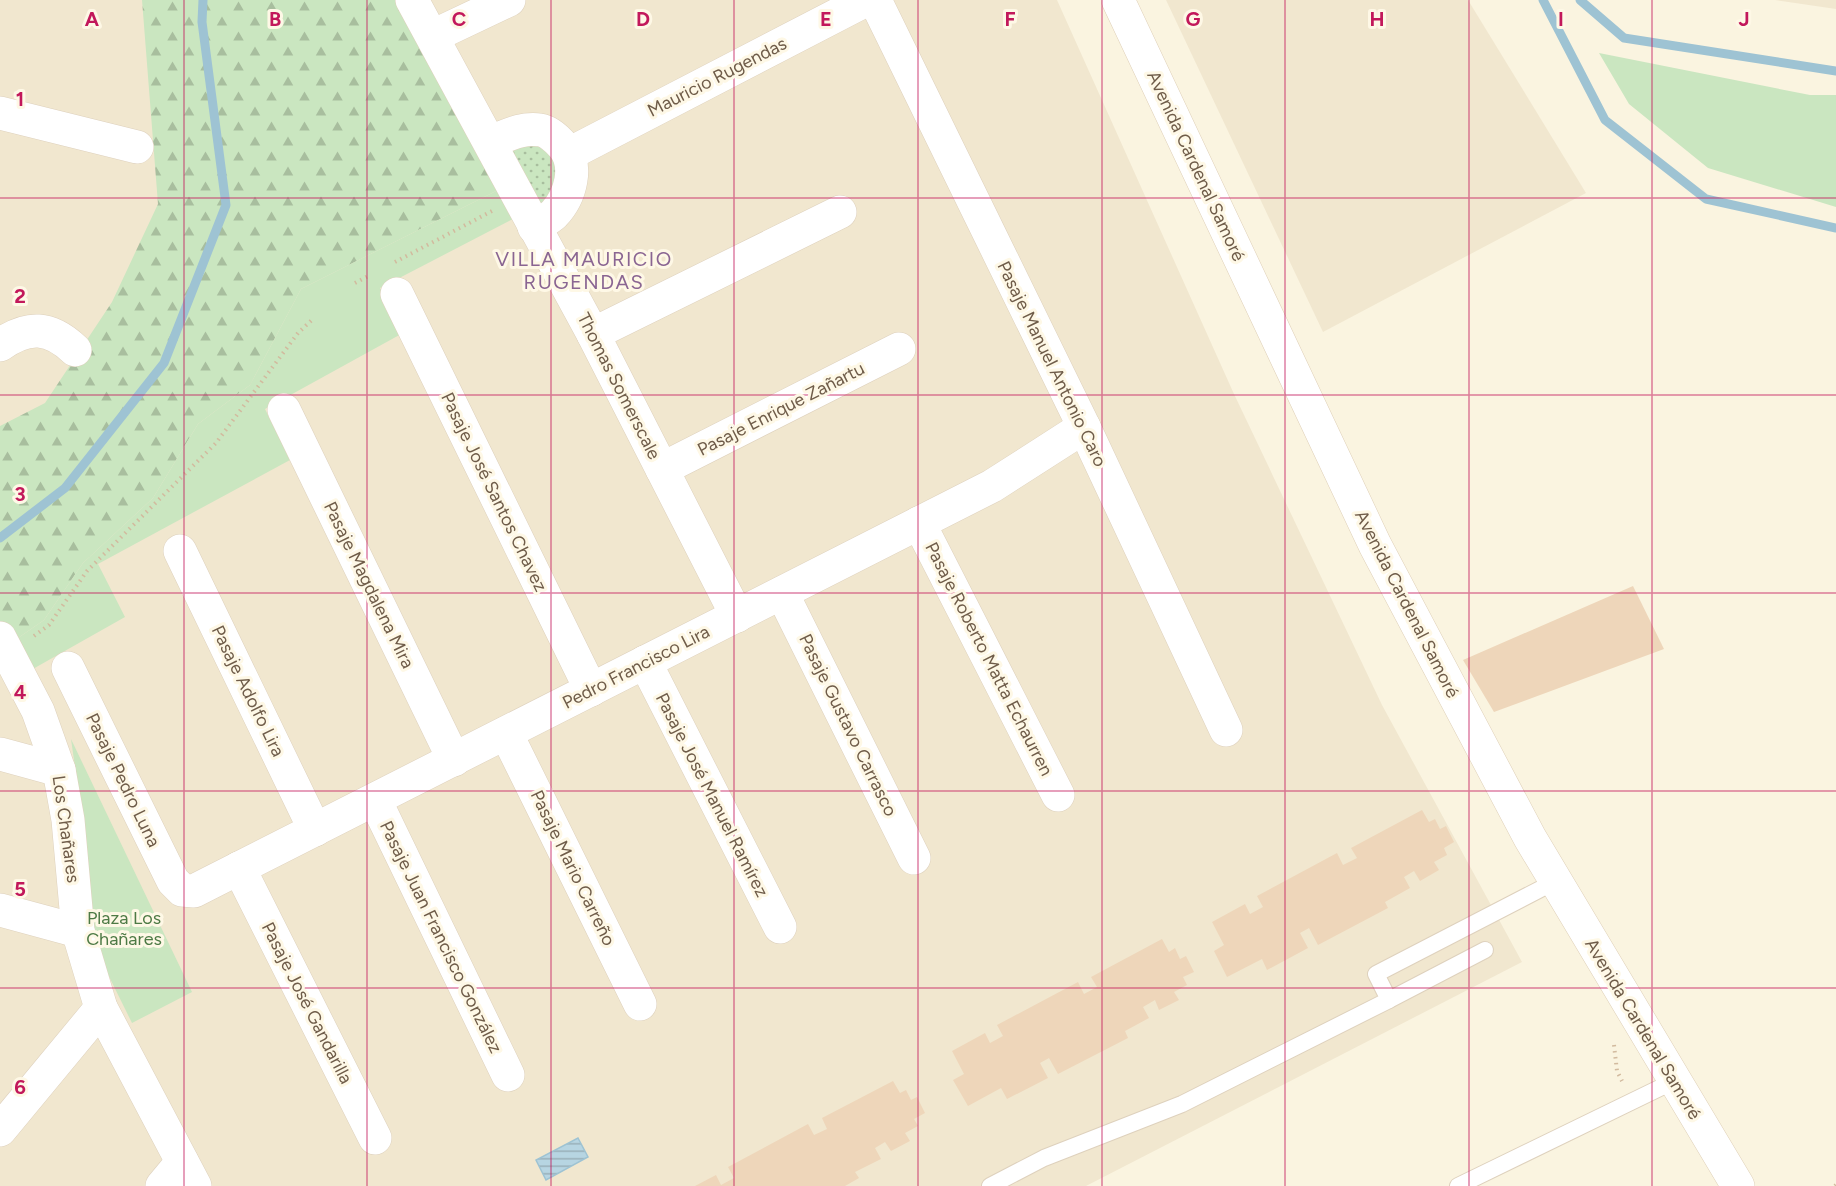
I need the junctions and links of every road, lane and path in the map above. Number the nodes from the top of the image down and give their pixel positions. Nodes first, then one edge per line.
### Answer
1 (412, 0) edge
2 (509, 0) edge
3 (866, 0) edge
4 (875, 0) edge
5 (1118, 0) edge
6 (433, 36) junction
7 (0, 113) edge
8 (490, 142) junction
9 (137, 147) dead end
10 (569, 153) junction
11 (519, 198) junction
12 (840, 212) dead end
13 (534, 227) junction
14 (386, 278) junction
15 (355, 283) dead end
16 (314, 318) dead end
17 (593, 334) junction
18 (0, 345) edge
19 (899, 349) dead end
20 (75, 350) dead end
21 (284, 410) dead end
22 (1084, 427) junction
23 (662, 469) junction
24 (919, 524) junction
25 (180, 551) dead end
26 (782, 593) junction
27 (737, 616) junction
28 (4, 646) edge
29 (645, 662) junction
30 (68, 668) dead end
31 (591, 690) junction
32 (1226, 730) dead end
33 (506, 733) junction
34 (0, 754) edge
35 (454, 760) junction
36 (59, 770) junction
37 (1058, 795) dead end
38 (375, 800) junction
39 (315, 830) junction
40 (914, 858) dead end
41 (239, 868) junction
42 (1556, 880) junction
43 (182, 890) joint
44 (0, 910) edge
45 (780, 927) dead end
46 (78, 931) junction
47 (1485, 950) dead end
48 (1389, 1000) junction
49 (640, 1004) dead end
50 (101, 1008) junction
51 (508, 1075) dead end
52 (1674, 1081) junction
53 (0, 1130) edge
54 (375, 1138) dead end
55 (180, 1178) edge
56 (990, 1186) edge
57 (1458, 1186) edge
58 (1738, 1186) edge

1 - 6 street, Thomas Somerscale
2 - 6 street
3 - 10 street, Mauricio Rugendas
4 - 22 street, Pasaje Manuel Antonio Caro
5 - 42 street, Avenida Cardenal Samoré
6 - 8 street, Thomas Somerscale
7 - 9 street
8 - 10 street
8 - 11 street, Thomas Somerscale
10 - 13 street
11 - 13 street, Thomas Somerscale
11 - 14 path
12 - 17 street
13 - 17 street, Thomas Somerscale
14 - 15 path
14 - 31 street, Pasaje José Santos Chavez
16 - 28 path
17 - 23 street, Thomas Somerscale
18 - 20 street
19 - 23 street, Pasaje Enrique Zañartu
21 - 35 street, Pasaje Magdalena Mira
22 - 24 street, Pedro Francisco Lira
22 - 32 street, Pasaje Manuel Antonio Caro
23 - 27 street, Thomas Somerscale
24 - 26 street, Pedro Francisco Lira
24 - 37 street, Pasaje Roberto Matta Echaurren
25 - 39 street, Pasaje Adolfo Lira
26 - 27 street, Pedro Francisco Lira
26 - 40 street, Pasaje Gustavo Carrasco
27 - 29 street, Pedro Francisco Lira
28 - 36 street, Los Chañares
29 - 31 street, Pedro Francisco Lira
29 - 45 street, Pasaje José Manuel Ramírez
30 - 43 street, Pasaje Pedro Luna
31 - 33 street, Pedro Francisco Lira
33 - 35 street, Pedro Francisco Lira
33 - 49 street, Pasaje Mario Carreño
34 - 36 street
35 - 38 street, Pedro Francisco Lira
36 - 46 street, Los Chañares
38 - 39 street, Pedro Francisco Lira
38 - 51 street, Pasaje Juan Francisco González
39 - 41 street, Pedro Francisco Lira
41 - 43 street, Pedro Francisco Lira
41 - 54 street, Pasaje José Gandarilla
42 - 48 lane
42 - 52 street, Avenida Cardenal Samoré
44 - 46 street
46 - 50 street, Los Chañares
47 - 48 lane
48 - 56 lane
50 - 53 street
50 - 55 street, Los Chañares
52 - 57 lane
52 - 58 street, Avenida Cardenal Samoré

